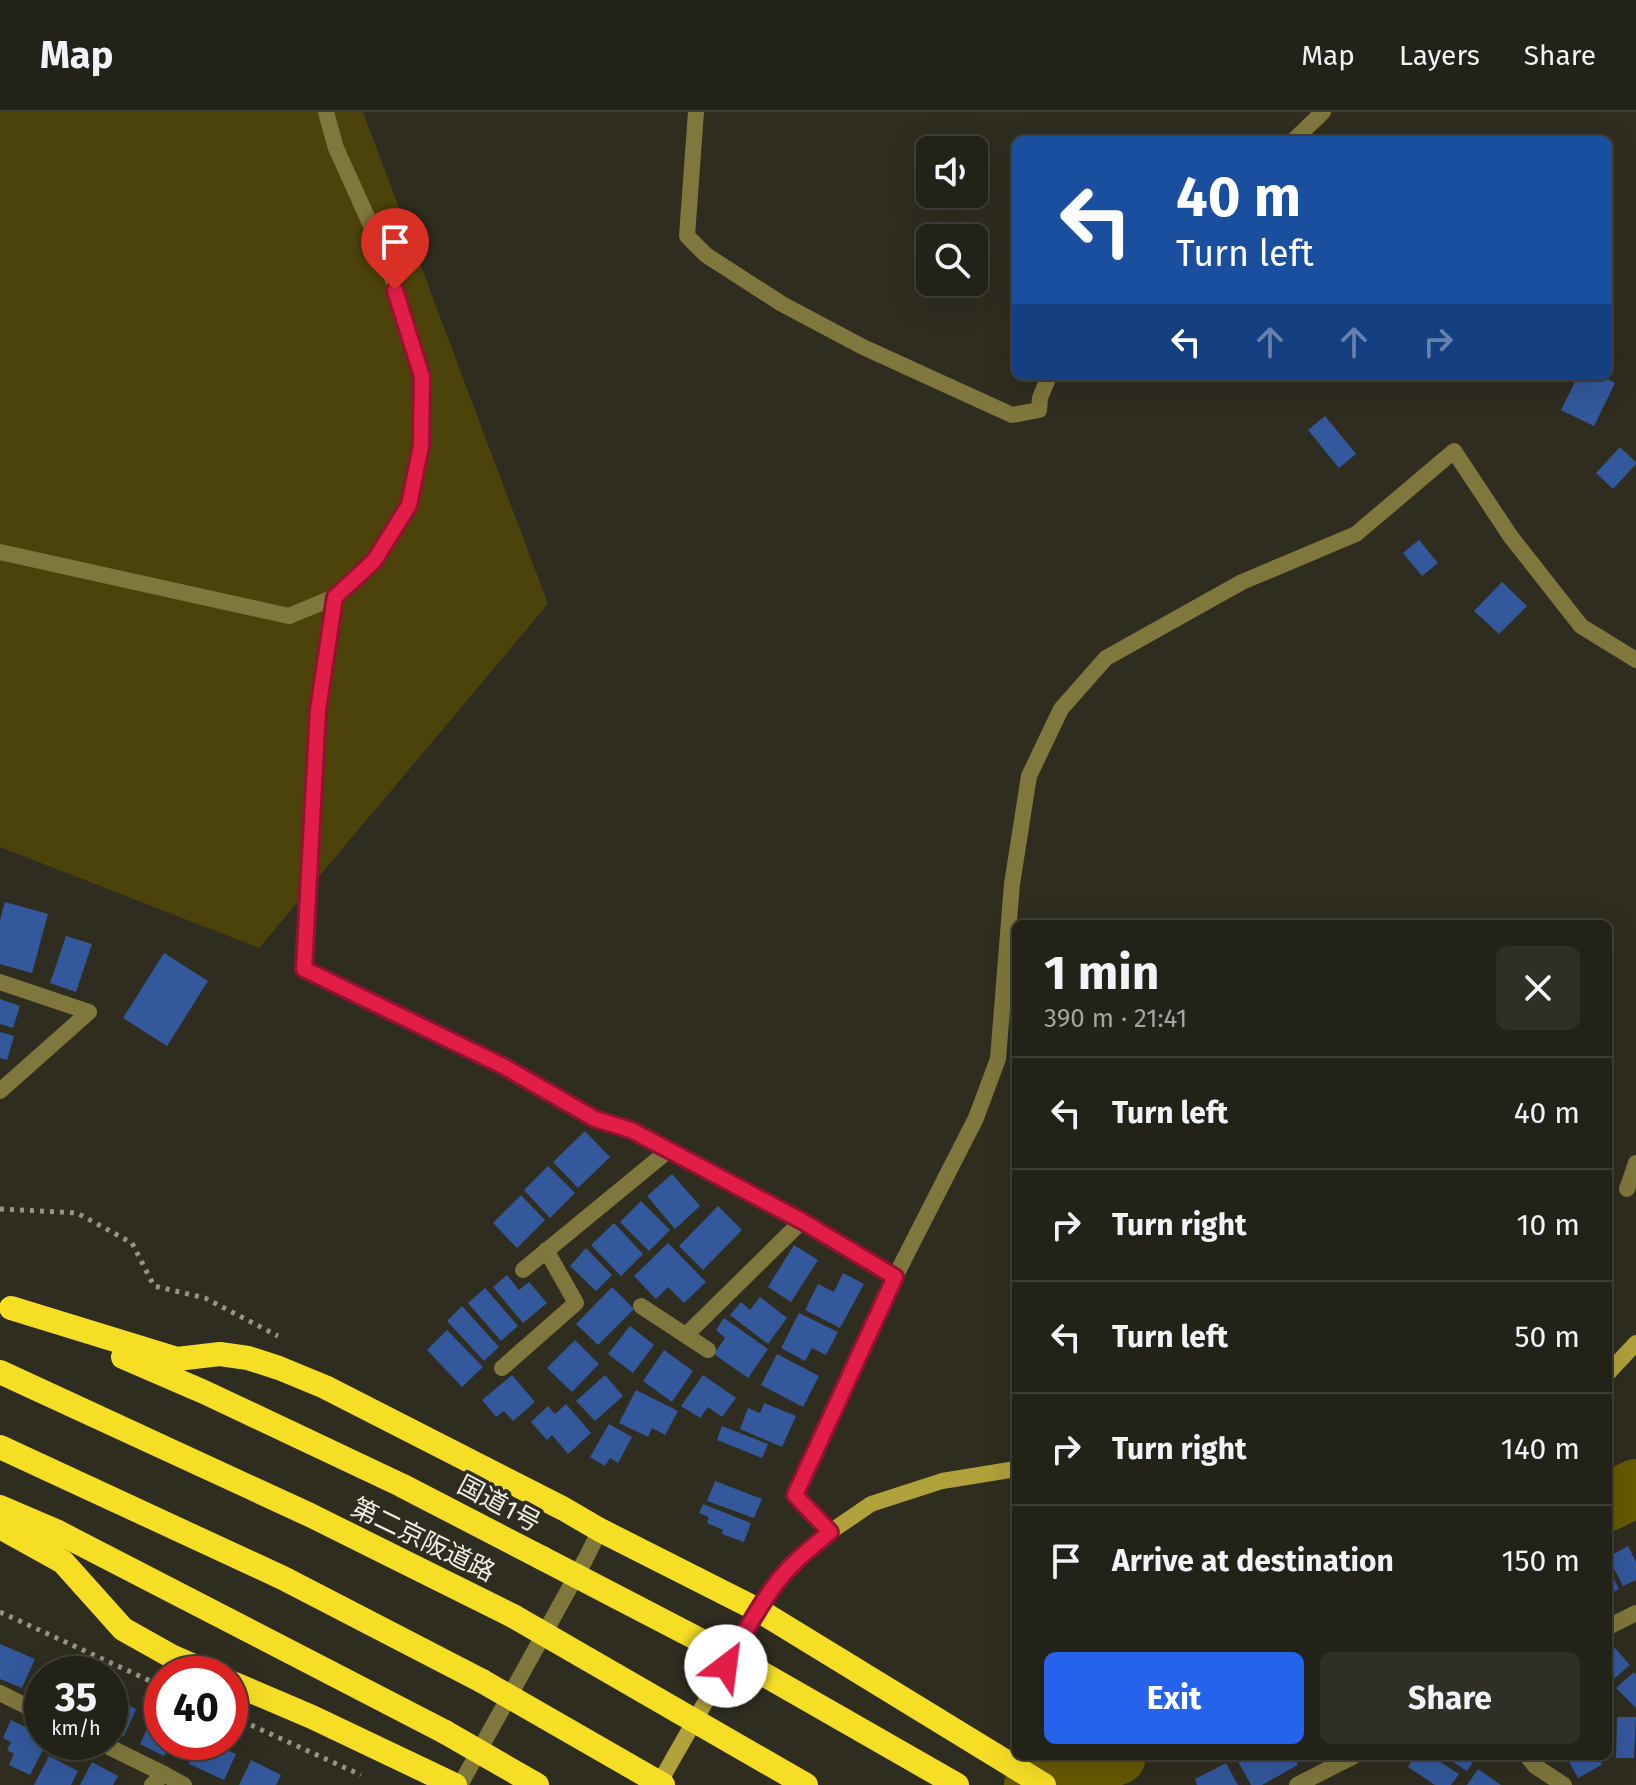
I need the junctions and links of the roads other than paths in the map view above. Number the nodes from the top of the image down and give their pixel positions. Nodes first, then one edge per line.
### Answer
1 (326, 112) edge
2 (696, 112) edge
3 (1323, 112) edge
4 (1298, 136) edge
5 (1047, 380) edge
6 (0, 552) edge
7 (335, 597) junction
8 (1636, 660) edge
9 (0, 982) edge
10 (0, 1091) edge
11 (669, 1150) junction
12 (1636, 1163) edge
13 (1627, 1189) dead end
14 (802, 1221) junction
15 (546, 1250) junction
16 (523, 1270) dead end
17 (895, 1277) junction
18 (6, 1305) edge
19 (641, 1306) dead end
20 (686, 1335) junction
21 (1636, 1343) edge
22 (708, 1350) dead end
23 (502, 1368) dead end
24 (1612, 1369) edge
25 (0, 1372) edge
26 (0, 1447) edge
27 (1012, 1470) edge
28 (0, 1507) edge
29 (0, 1527) edge
30 (600, 1530) junction
31 (830, 1532) junction
32 (758, 1610) junction
33 (1636, 1613) edge
34 (1612, 1625) edge
35 (171, 1656) edge
36 (248, 1690) edge
37 (2, 1699) edge
38 (24, 1707) edge
39 (127, 1760) edge
40 (1346, 1760) edge
41 (1530, 1760) edge
42 (158, 1780) edge
43 (184, 1785) edge
44 (457, 1785) edge
45 (537, 1785) edge
46 (661, 1785) edge
47 (806, 1785) edge
48 (957, 1785) edge
49 (1044, 1785) edge
50 (1297, 1785) edge
51 (1564, 1785) edge

1 - 7 street
2 - 5 street
3 - 4 street
6 - 7 street
7 - 11 street
8 - 17 street
9 - 10 street
11 - 14 street
11 - 15 street
12 - 13 street
14 - 17 street
14 - 20 street
15 - 16 street
15 - 23 street
17 - 31 street
18 - 30 highway
18 - 48 highway, 国道1号, bridge
19 - 20 street
20 - 22 street
21 - 24 street
25 - 47 highway, 第二京阪道路, bridge
26 - 46 highway, bridge
27 - 31 street
28 - 45 highway, bridge
29 - 35 highway
30 - 32 highway
30 - 44 street
31 - 32 street
32 - 46 street
32 - 49 highway
33 - 34 street
36 - 44 highway
37 - 38 street
39 - 42 street
40 - 50 street
41 - 51 street
42 - 43 street

